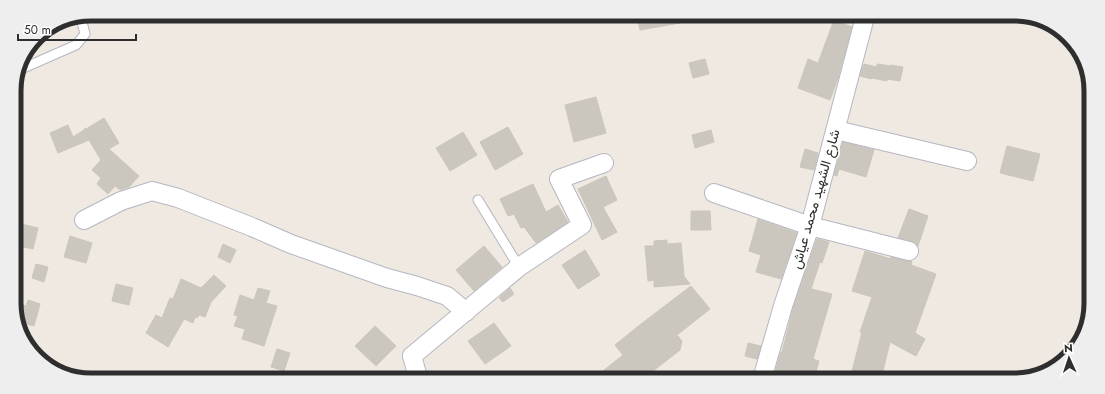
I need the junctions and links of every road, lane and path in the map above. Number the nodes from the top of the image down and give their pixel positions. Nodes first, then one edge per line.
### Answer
1 (864, 21) edge
2 (82, 22) edge
3 (25, 67) edge
4 (836, 130) junction
5 (967, 161) dead end
6 (604, 163) dead end
7 (714, 193) dead end
8 (478, 200) dead end
9 (84, 220) dead end
10 (810, 226) junction
11 (909, 251) dead end
12 (519, 267) junction
13 (466, 312) junction
14 (417, 373) edge
15 (764, 373) edge

1 - 4 street, شارع الشهيد محمد عياش
2 - 3 lane
4 - 5 street
4 - 10 street, شارع الشهيد محمد عياش
6 - 12 street
7 - 10 street
8 - 12 lane
9 - 13 street
10 - 11 street
10 - 15 street, شارع الشهيد محمد عياش
12 - 13 street
13 - 14 street

